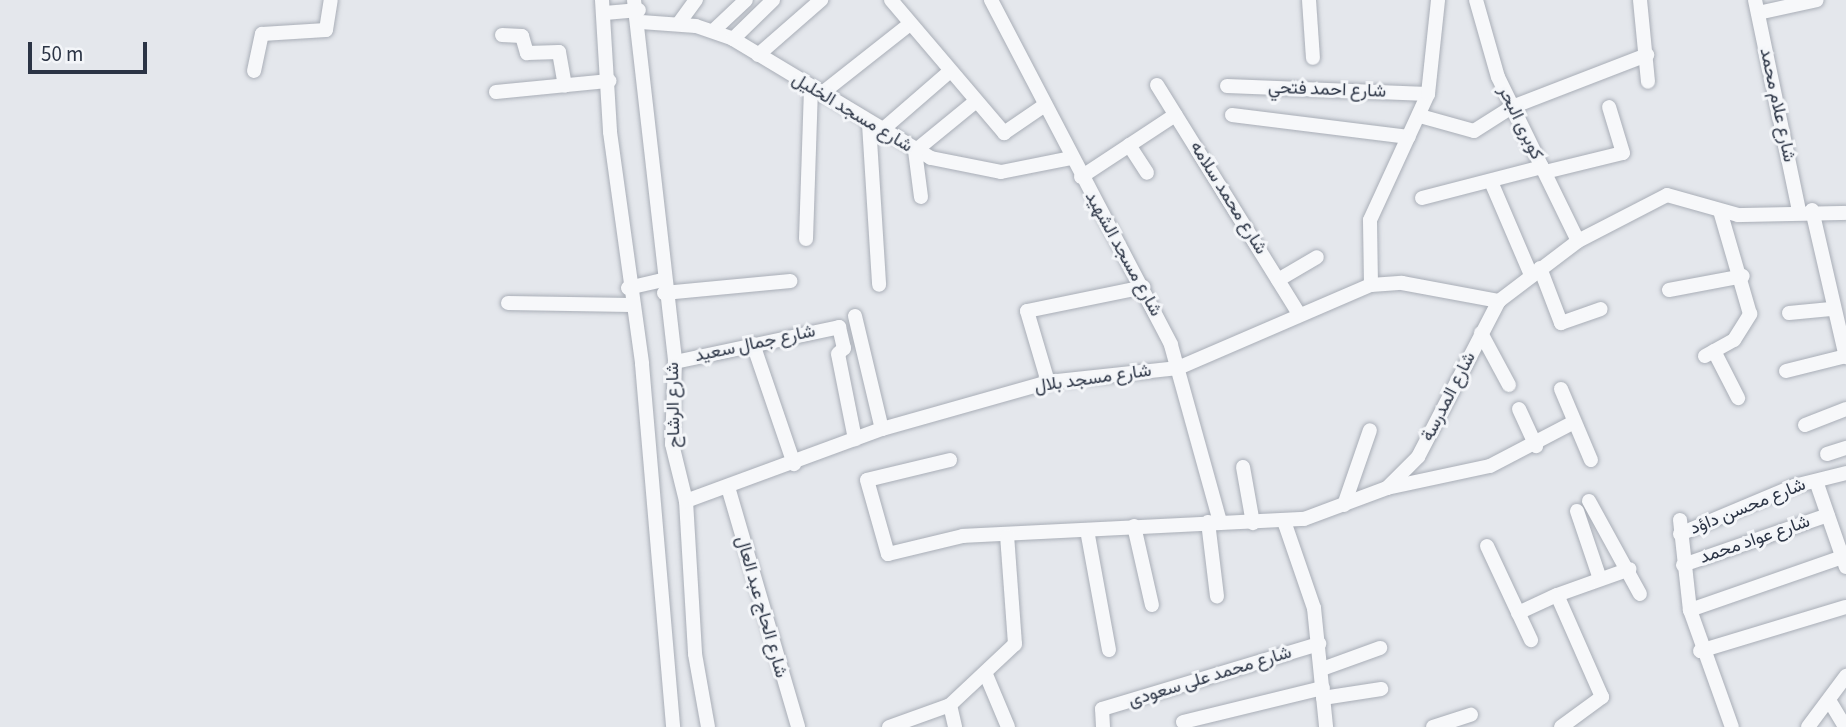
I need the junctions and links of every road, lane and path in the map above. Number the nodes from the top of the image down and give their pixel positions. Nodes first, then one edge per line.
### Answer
1 (331, 0) edge
2 (696, 0) edge
3 (746, 0) edge
4 (773, 0) edge
5 (821, 0) edge
6 (891, 0) edge
7 (991, 0) edge
8 (1309, 0) edge
9 (1438, 0) edge
10 (1476, 0) edge
11 (1640, 0) edge
12 (1817, 0) edge
13 (1757, 6) edge
14 (608, 9) edge
15 (636, 11) edge
16 (679, 23) junction
17 (910, 24) junction
18 (713, 31) junction
19 (502, 35) dead end
20 (733, 40) junction
21 (758, 55) junction
22 (1647, 55) junction
23 (1313, 58) dead end
24 (254, 71) dead end
25 (948, 72) junction
26 (609, 81) junction
27 (1648, 82) dead end
28 (565, 85) junction
29 (1157, 85) dead end
30 (1227, 86) dead end
31 (816, 91) junction
32 (496, 92) dead end
33 (1428, 94) junction
34 (976, 101) junction
35 (1045, 105) junction
36 (1513, 107) junction
37 (1609, 107) dead end
38 (1175, 115) junction
39 (1232, 115) dead end
40 (1420, 116) junction
41 (875, 127) junction
42 (1409, 137) junction
43 (1129, 145) junction
44 (915, 151) junction
45 (1071, 158) junction
46 (1543, 169) junction
47 (1147, 173) dead end
48 (1081, 177) junction
49 (1492, 184) junction
50 (921, 197) dead end
51 (1422, 198) dead end
52 (1806, 210) junction
53 (1720, 211) junction
54 (1846, 213) edge
55 (806, 239) dead end
56 (1578, 241) junction
57 (1317, 257) dead end
58 (1535, 271) junction
59 (1742, 276) junction
60 (1278, 280) junction
61 (790, 281) dead end
62 (660, 285) junction
63 (879, 285) dead end
64 (1371, 285) junction
65 (631, 287) junction
66 (1144, 287) junction
67 (1669, 290) dead end
68 (1499, 301) junction
69 (508, 303) dead end
70 (631, 304) junction
71 (1601, 309) dead end
72 (1831, 309) junction
73 (1298, 312) junction
74 (1788, 313) dead end
75 (855, 316) dead end
76 (1481, 332) junction
77 (754, 344) junction
78 (1846, 356) edge
79 (675, 362) junction
80 (1178, 368) junction
81 (1786, 371) dead end
82 (1048, 382) junction
83 (1508, 385) dead end
84 (1561, 389) dead end
85 (1738, 398) dead end
86 (1846, 409) edge
87 (1520, 410) dead end
88 (1574, 422) junction
89 (1805, 425) dead end
90 (882, 429) junction
91 (1370, 430) dead end
92 (855, 439) junction
93 (1536, 446) junction
94 (1846, 448) edge
95 (1827, 454) dead end
96 (950, 460) dead end
97 (1591, 460) dead end
98 (794, 464) junction
99 (1243, 467) dead end
100 (1846, 473) edge
101 (1816, 481) junction
102 (728, 486) junction
103 (1387, 488) junction
104 (1589, 500) dead end
105 (686, 501) junction
106 (1344, 505) junction
107 (1577, 511) dead end
108 (1828, 515) junction
109 (1214, 522) junction
110 (1253, 523) junction
111 (1285, 524) junction
112 (1134, 526) junction
113 (1087, 530) junction
114 (1007, 536) junction
115 (1487, 546) dead end
116 (1844, 562) edge
117 (1683, 565) junction
118 (1630, 569) junction
119 (1600, 579) junction
120 (1640, 594) dead end
121 (1557, 595) junction
122 (1217, 596) dead end
123 (1152, 605) dead end
124 (1846, 607) edge
125 (1690, 610) junction
126 (1518, 613) junction
127 (1531, 640) dead end
128 (1319, 644) junction
129 (1380, 648) dead end
130 (1109, 650) dead end
131 (1700, 651) junction
132 (1322, 668) junction
133 (1846, 676) edge
134 (987, 677) junction
135 (1381, 689) dead end
136 (1323, 693) junction
137 (1829, 700) junction
138 (950, 705) junction
139 (1471, 715) dead end
140 (1183, 722) dead end
141 (914, 724) edge
142 (673, 727) edge
143 (708, 727) edge
144 (798, 727) edge
145 (889, 727) edge
146 (956, 727) edge
147 (1008, 727) edge
148 (1103, 727) edge
149 (1326, 727) edge
150 (1433, 727) edge
151 (1561, 727) edge
152 (1732, 727) edge
153 (1808, 727) edge
154 (1845, 727) edge

1 - 24 street
2 - 16 street
3 - 18 street
4 - 20 street
5 - 21 street
6 - 17 street
7 - 35 street, شارع مسجد الشهيد
8 - 23 street
9 - 33 street
10 - 36 street, كوبرى البحر
11 - 22 street
12 - 13 street
13 - 52 street, شارع علام محمد
14 - 15 street, شارع مسجد الخليل
14 - 26 street, شارع الرشاح
15 - 16 street, شارع مسجد الخليل
15 - 62 street, شارع الرشاح
16 - 18 street, شارع مسجد الخليل
17 - 25 street
17 - 31 street
18 - 20 street, شارع مسجد الخليل
19 - 28 street
20 - 21 street, شارع مسجد الخليل
21 - 31 street, شارع مسجد الخليل
22 - 27 street
22 - 36 street
25 - 34 street
25 - 41 street
26 - 28 street
26 - 65 street, شارع الرشاح
28 - 32 street
29 - 38 street, شارع محمد سلامه
30 - 33 street, شارع احمد فتحي
31 - 41 street, شارع مسجد الخليل
31 - 55 street
33 - 40 street
34 - 35 street
34 - 44 street
35 - 45 street, شارع مسجد الشهيد
36 - 40 street
36 - 46 street, كوبرى البحر
37 - 46 street
38 - 43 street
38 - 60 street, شارع محمد سلامه
39 - 42 street
40 - 42 street
41 - 44 street, شارع مسجد الخليل
41 - 63 street
42 - 64 street
43 - 47 street
43 - 48 street
44 - 45 street, شارع مسجد الخليل
44 - 50 street
45 - 48 street, شارع مسجد الشهيد
46 - 49 street
46 - 56 street, كوبرى البحر
48 - 66 street, شارع مسجد الشهيد
49 - 51 street
49 - 58 street
52 - 53 street, شارع المدرسة
52 - 54 street, شارع المدرسة
52 - 72 street, شارع علام محمد
53 - 56 street, شارع المدرسة
53 - 59 street
56 - 58 street, شارع المدرسة
57 - 60 street
58 - 68 street, شارع المدرسة
58 - 71 street
59 - 67 street
59 - 85 street
60 - 73 street, شارع محمد سلامه
61 - 62 street
62 - 65 street
62 - 79 street, شارع الرشاح
64 - 68 street, شارع مسجد بلال
64 - 73 street, شارع مسجد بلال
65 - 70 street, شارع الرشاح
66 - 80 street, شارع مسجد الشهيد
66 - 82 street
68 - 76 street, شارع المدرسة
69 - 70 street
70 - 142 street, شارع الرشاح
72 - 74 street
72 - 78 street, شارع علام محمد
73 - 80 street, شارع مسجد بلال
75 - 90 street
76 - 83 street
76 - 103 street, شارع المدرسة
77 - 79 street, شارع جمال سعيد
77 - 92 street, شارع جمال سعيد
77 - 98 street
78 - 81 street
79 - 105 street, شارع الرشاح
80 - 82 street, شارع مسجد بلال
80 - 109 street, شارع مسجد الشهيد
82 - 90 street, شارع مسجد بلال
84 - 88 street
86 - 89 street
87 - 93 street
88 - 93 street
88 - 97 street
90 - 92 street, شارع مسجد بلال
91 - 106 street
92 - 98 street, شارع مسجد بلال
93 - 103 street
94 - 95 street
96 - 114 street, شارع المدرسة
98 - 102 street, شارع مسجد بلال
99 - 110 street
100 - 101 street, شارع محسن داؤد
101 - 108 street
101 - 117 street, شارع محسن داؤد
102 - 105 street, شارع مسجد بلال
102 - 144 street, شارع الحاج عبد العال
103 - 106 street, شارع المدرسة
104 - 118 street
105 - 143 street, شارع الرشاح
106 - 111 street, شارع المدرسة
107 - 119 street
108 - 116 street
108 - 117 street, شارع عواد محمد
109 - 110 street, شارع المدرسة
109 - 112 street, شارع المدرسة
109 - 122 street, شارع مسجد الشهيد
110 - 111 street, شارع المدرسة
111 - 128 street
112 - 113 street, شارع المدرسة
112 - 123 street
113 - 114 street, شارع المدرسة
113 - 130 street
114 - 134 street
115 - 126 street
116 - 125 street
117 - 125 street
118 - 119 street
118 - 120 street
119 - 121 street
121 - 126 street
121 - 151 street
124 - 131 street
125 - 131 street
126 - 127 street
128 - 132 street
128 - 148 street, شارع محمد على سعودى
129 - 132 street
131 - 152 street
132 - 136 street
133 - 137 street
134 - 138 street
134 - 147 street
135 - 136 street
136 - 140 street
136 - 149 street
137 - 153 street
137 - 154 street
138 - 141 street
138 - 146 street
139 - 150 street
141 - 145 street

